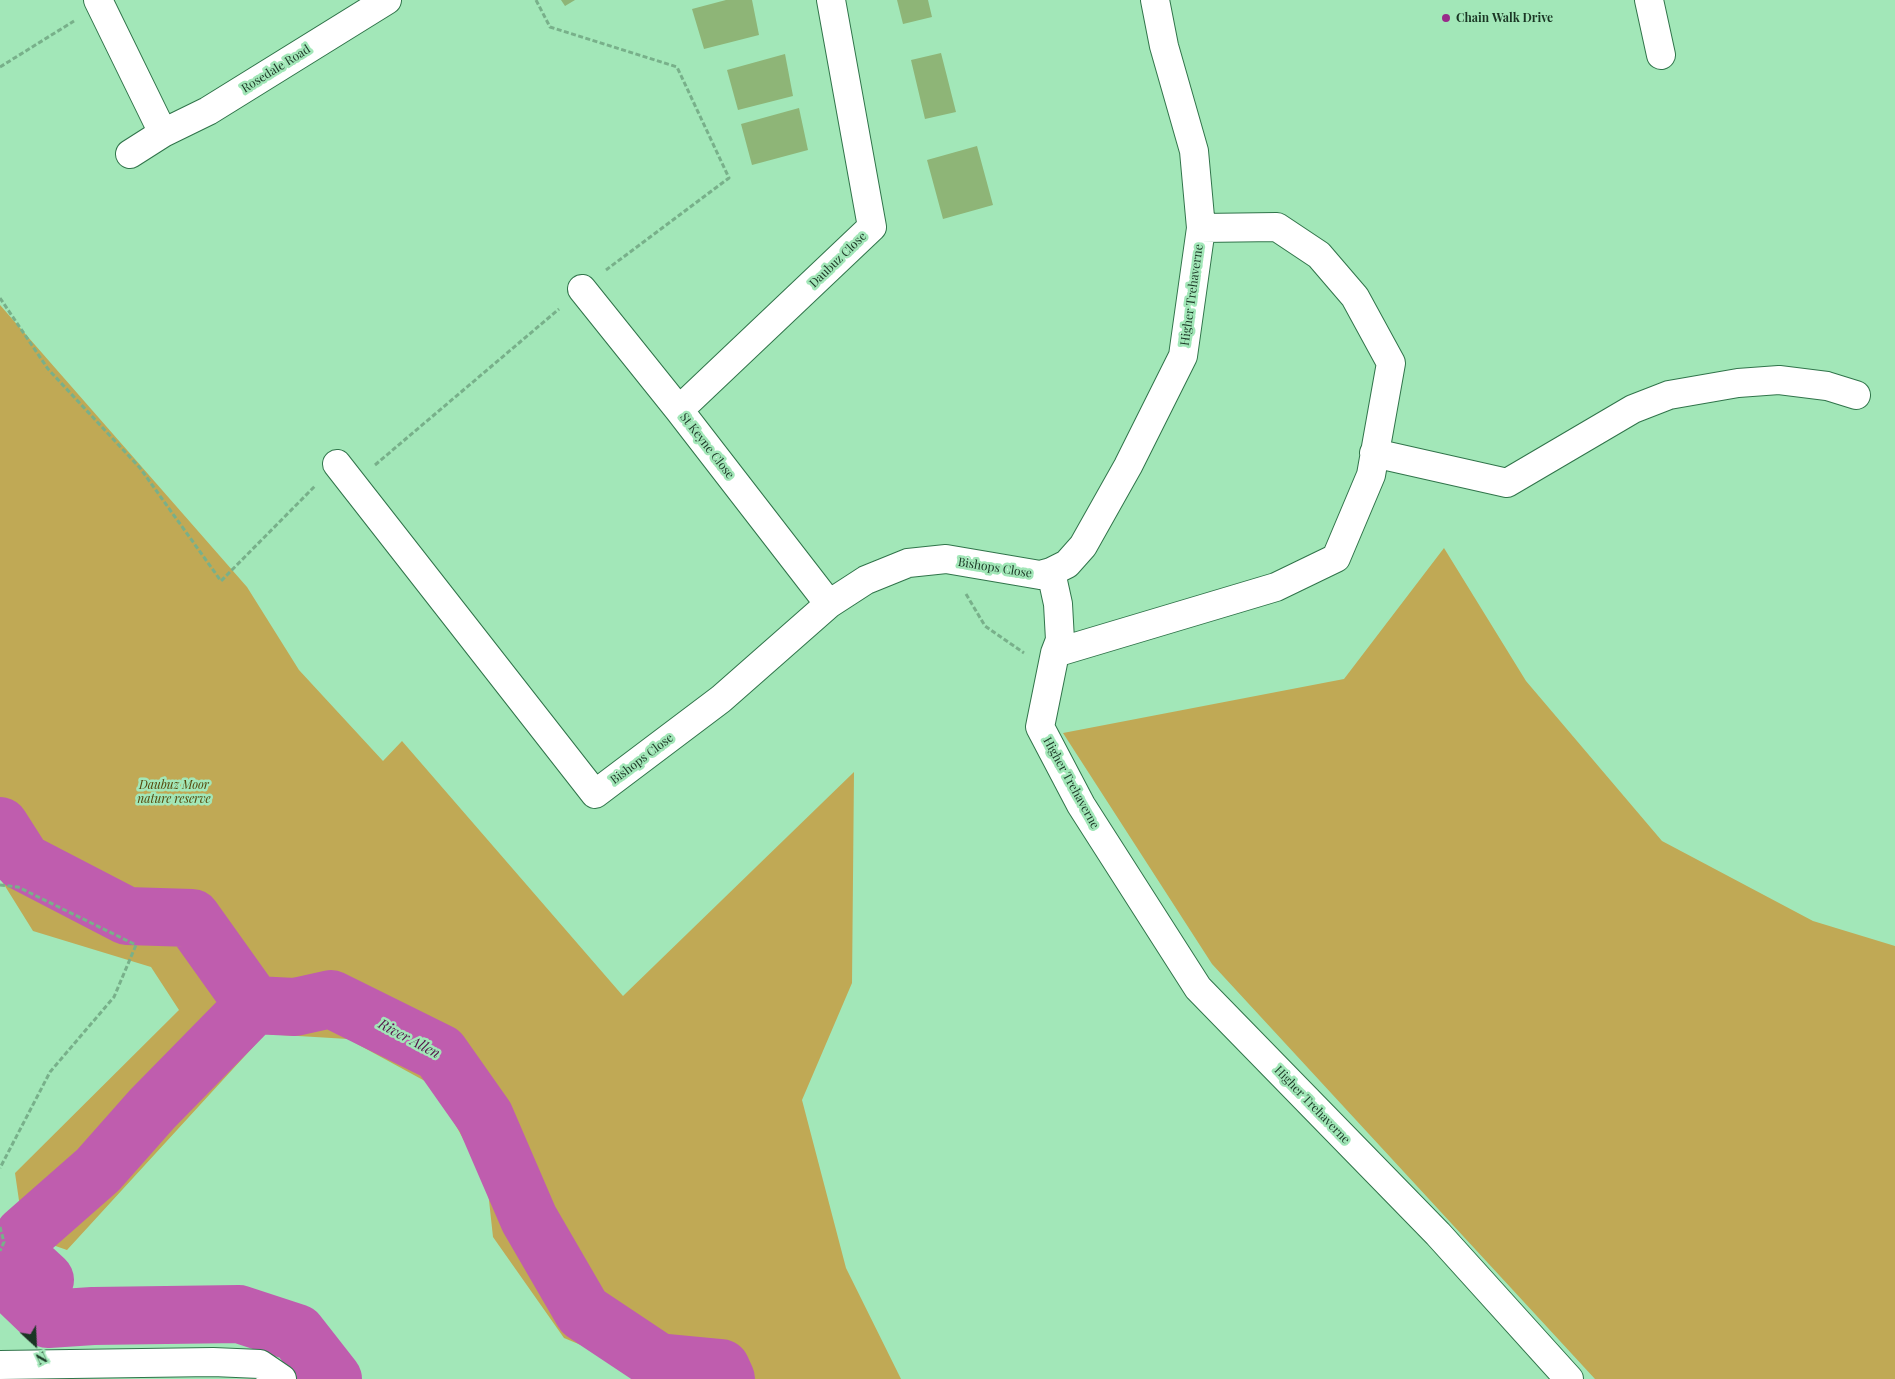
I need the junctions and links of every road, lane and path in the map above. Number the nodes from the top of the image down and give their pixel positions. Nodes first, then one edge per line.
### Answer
1 (387, 0) edge
2 (536, 0) edge
3 (831, 0) edge
4 (1155, 0) edge
5 (1648, 0) edge
6 (99, 2) edge
7 (1661, 55) dead end
8 (0, 67) edge
9 (163, 133) junction
10 (130, 154) dead end
11 (1201, 228) junction
12 (582, 289) junction
13 (0, 298) edge
14 (1856, 395) dead end
15 (680, 410) junction
16 (1374, 453) junction
17 (345, 474) junction
18 (946, 559) junction
19 (1051, 572) junction
20 (829, 604) junction
21 (1055, 653) junction
22 (0, 885) edge
23 (0, 1168) edge
24 (0, 1227) edge
25 (0, 1251) edge
26 (0, 1365) edge
27 (282, 1379) edge
28 (1569, 1379) edge

1 - 9 street, Rosedale Road
2 - 12 path
3 - 15 street, Daubuz Close
4 - 11 street, Higher Trehaverne
5 - 7 street
6 - 8 path
6 - 9 street
9 - 10 street, Rosedale Road
11 - 16 street
11 - 19 street, Higher Trehaverne
12 - 15 street, St Keyne Close
12 - 17 path
13 - 17 path
14 - 16 street
15 - 20 street, St Keyne Close
16 - 21 street
17 - 20 street, Bishops Close
18 - 19 street, Bishops Close
18 - 20 street, Bishops Close
18 - 21 path
19 - 21 street, Higher Trehaverne
21 - 28 street, Higher Trehaverne
22 - 23 path
24 - 25 path
26 - 27 street

